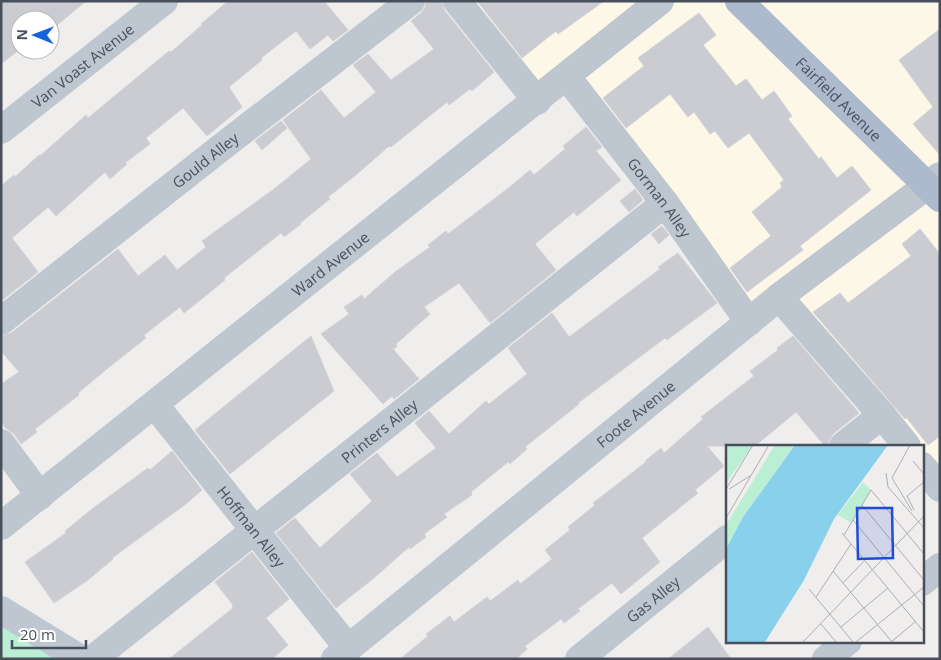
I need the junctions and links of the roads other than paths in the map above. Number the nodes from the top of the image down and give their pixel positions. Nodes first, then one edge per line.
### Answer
1 (164, 1) edge
2 (411, 1) edge
3 (457, 1) edge
4 (660, 1) edge
5 (739, 1) edge
6 (567, 77) junction
7 (537, 101) junction
8 (1, 130) edge
9 (936, 187) edge
10 (665, 203) junction
11 (779, 297) junction
12 (1, 321) edge
13 (749, 322) junction
14 (155, 405) junction
15 (882, 415) junction
16 (1, 443) edge
17 (844, 445) edge
18 (906, 445) edge
19 (924, 468) edge
20 (940, 488) edge
21 (40, 496) junction
22 (1, 526) edge
23 (255, 530) junction
24 (726, 540) edge
25 (940, 568) edge
26 (924, 580) edge
27 (1, 610) edge
28 (847, 642) edge
29 (342, 653) edge
30 (81, 659) edge
31 (93, 659) edge
32 (579, 659) edge
33 (826, 659) edge

1 - 8 street, Van Voast Avenue
2 - 12 street, Gould Alley
3 - 7 street
4 - 6 street, Ward Avenue
5 - 9 main road, Fairfield Avenue
6 - 7 street, Ward Avenue
6 - 10 street, Gorman Alley
7 - 14 street, Ward Avenue
9 - 11 street, Foote Avenue
10 - 13 street, Gorman Alley
10 - 23 street, Printers Alley
11 - 13 street, Foote Avenue
11 - 15 street
13 - 29 street, Foote Avenue
14 - 21 street, Ward Avenue
14 - 23 street, Hoffman Alley
15 - 17 street
15 - 18 street
16 - 21 street
19 - 20 street
21 - 22 street, Ward Avenue
23 - 29 street, Hoffman Alley
23 - 31 street, Printers Alley
24 - 32 street, Gas Alley
25 - 26 street
27 - 30 street
28 - 33 street

